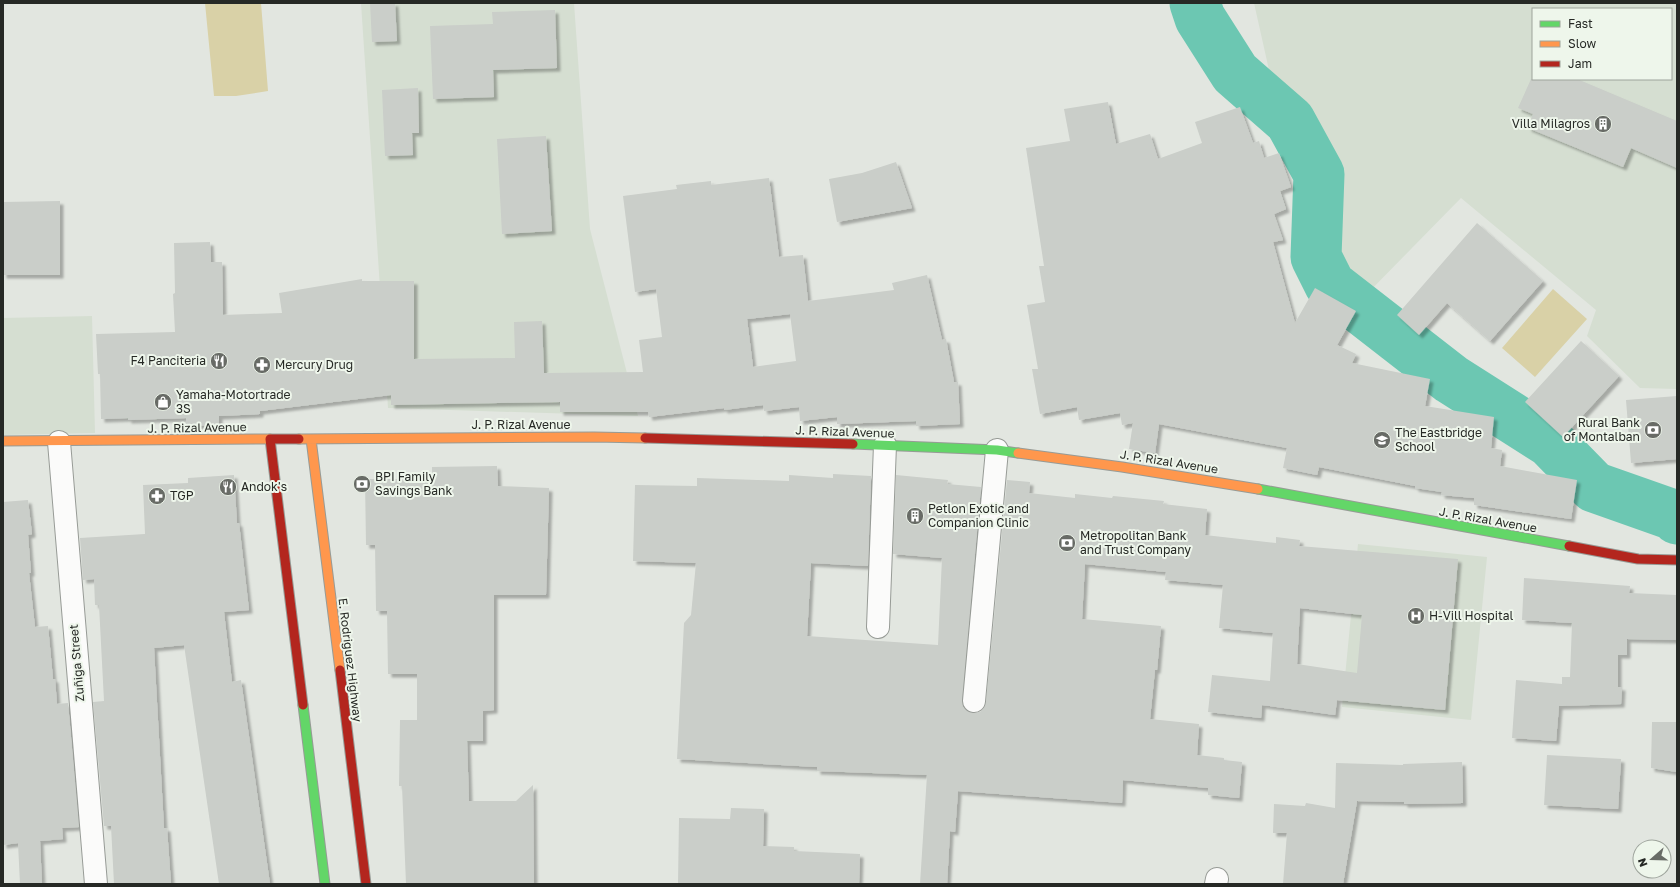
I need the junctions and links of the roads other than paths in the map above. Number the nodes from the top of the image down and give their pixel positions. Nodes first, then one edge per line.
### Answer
1 (311, 438) junction
2 (270, 439) junction
3 (3, 442) edge
4 (59, 442) junction
5 (885, 445) junction
6 (996, 450) junction
7 (1677, 560) edge
8 (878, 627) dead end
9 (974, 701) dead end
10 (96, 884) edge
11 (325, 884) edge
12 (366, 884) edge

1 - 2 main road, J. P. Rizal Avenue
1 - 5 main road, J. P. Rizal Avenue
1 - 12 main road, E. Rodriguez Highway
2 - 4 main road, J. P. Rizal Avenue
2 - 11 main road
3 - 4 main road, J. P. Rizal Avenue
4 - 10 street, Zuñiga Street
5 - 6 main road, J. P. Rizal Avenue
5 - 8 street
6 - 7 main road, J. P. Rizal Avenue
6 - 9 street

